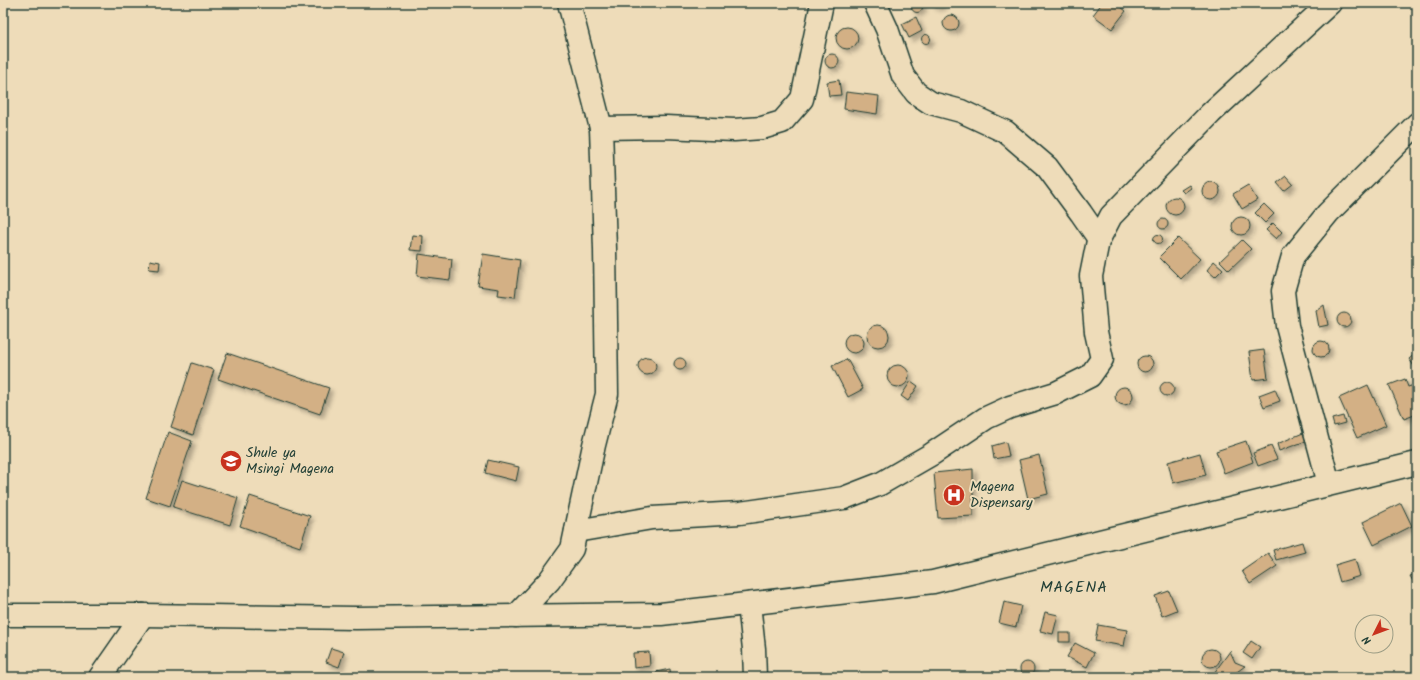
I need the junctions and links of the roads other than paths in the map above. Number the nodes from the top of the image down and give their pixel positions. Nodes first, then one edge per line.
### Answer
1 (569, 3) edge
2 (822, 3) edge
3 (875, 3) edge
4 (1330, 3) edge
5 (1417, 124) edge
6 (601, 128) junction
7 (1099, 239) junction
8 (1417, 462) edge
9 (1329, 484) junction
10 (576, 531) junction
11 (749, 604) junction
12 (3, 615) edge
13 (143, 615) junction
14 (516, 616) junction
15 (100, 677) edge
16 (754, 677) edge

1 - 6 street
2 - 6 street
3 - 7 street
4 - 7 street
5 - 9 street
6 - 10 street
7 - 10 street
8 - 9 street
9 - 11 street
10 - 14 street
11 - 14 street
11 - 16 street
12 - 13 street
13 - 14 street
13 - 15 street

